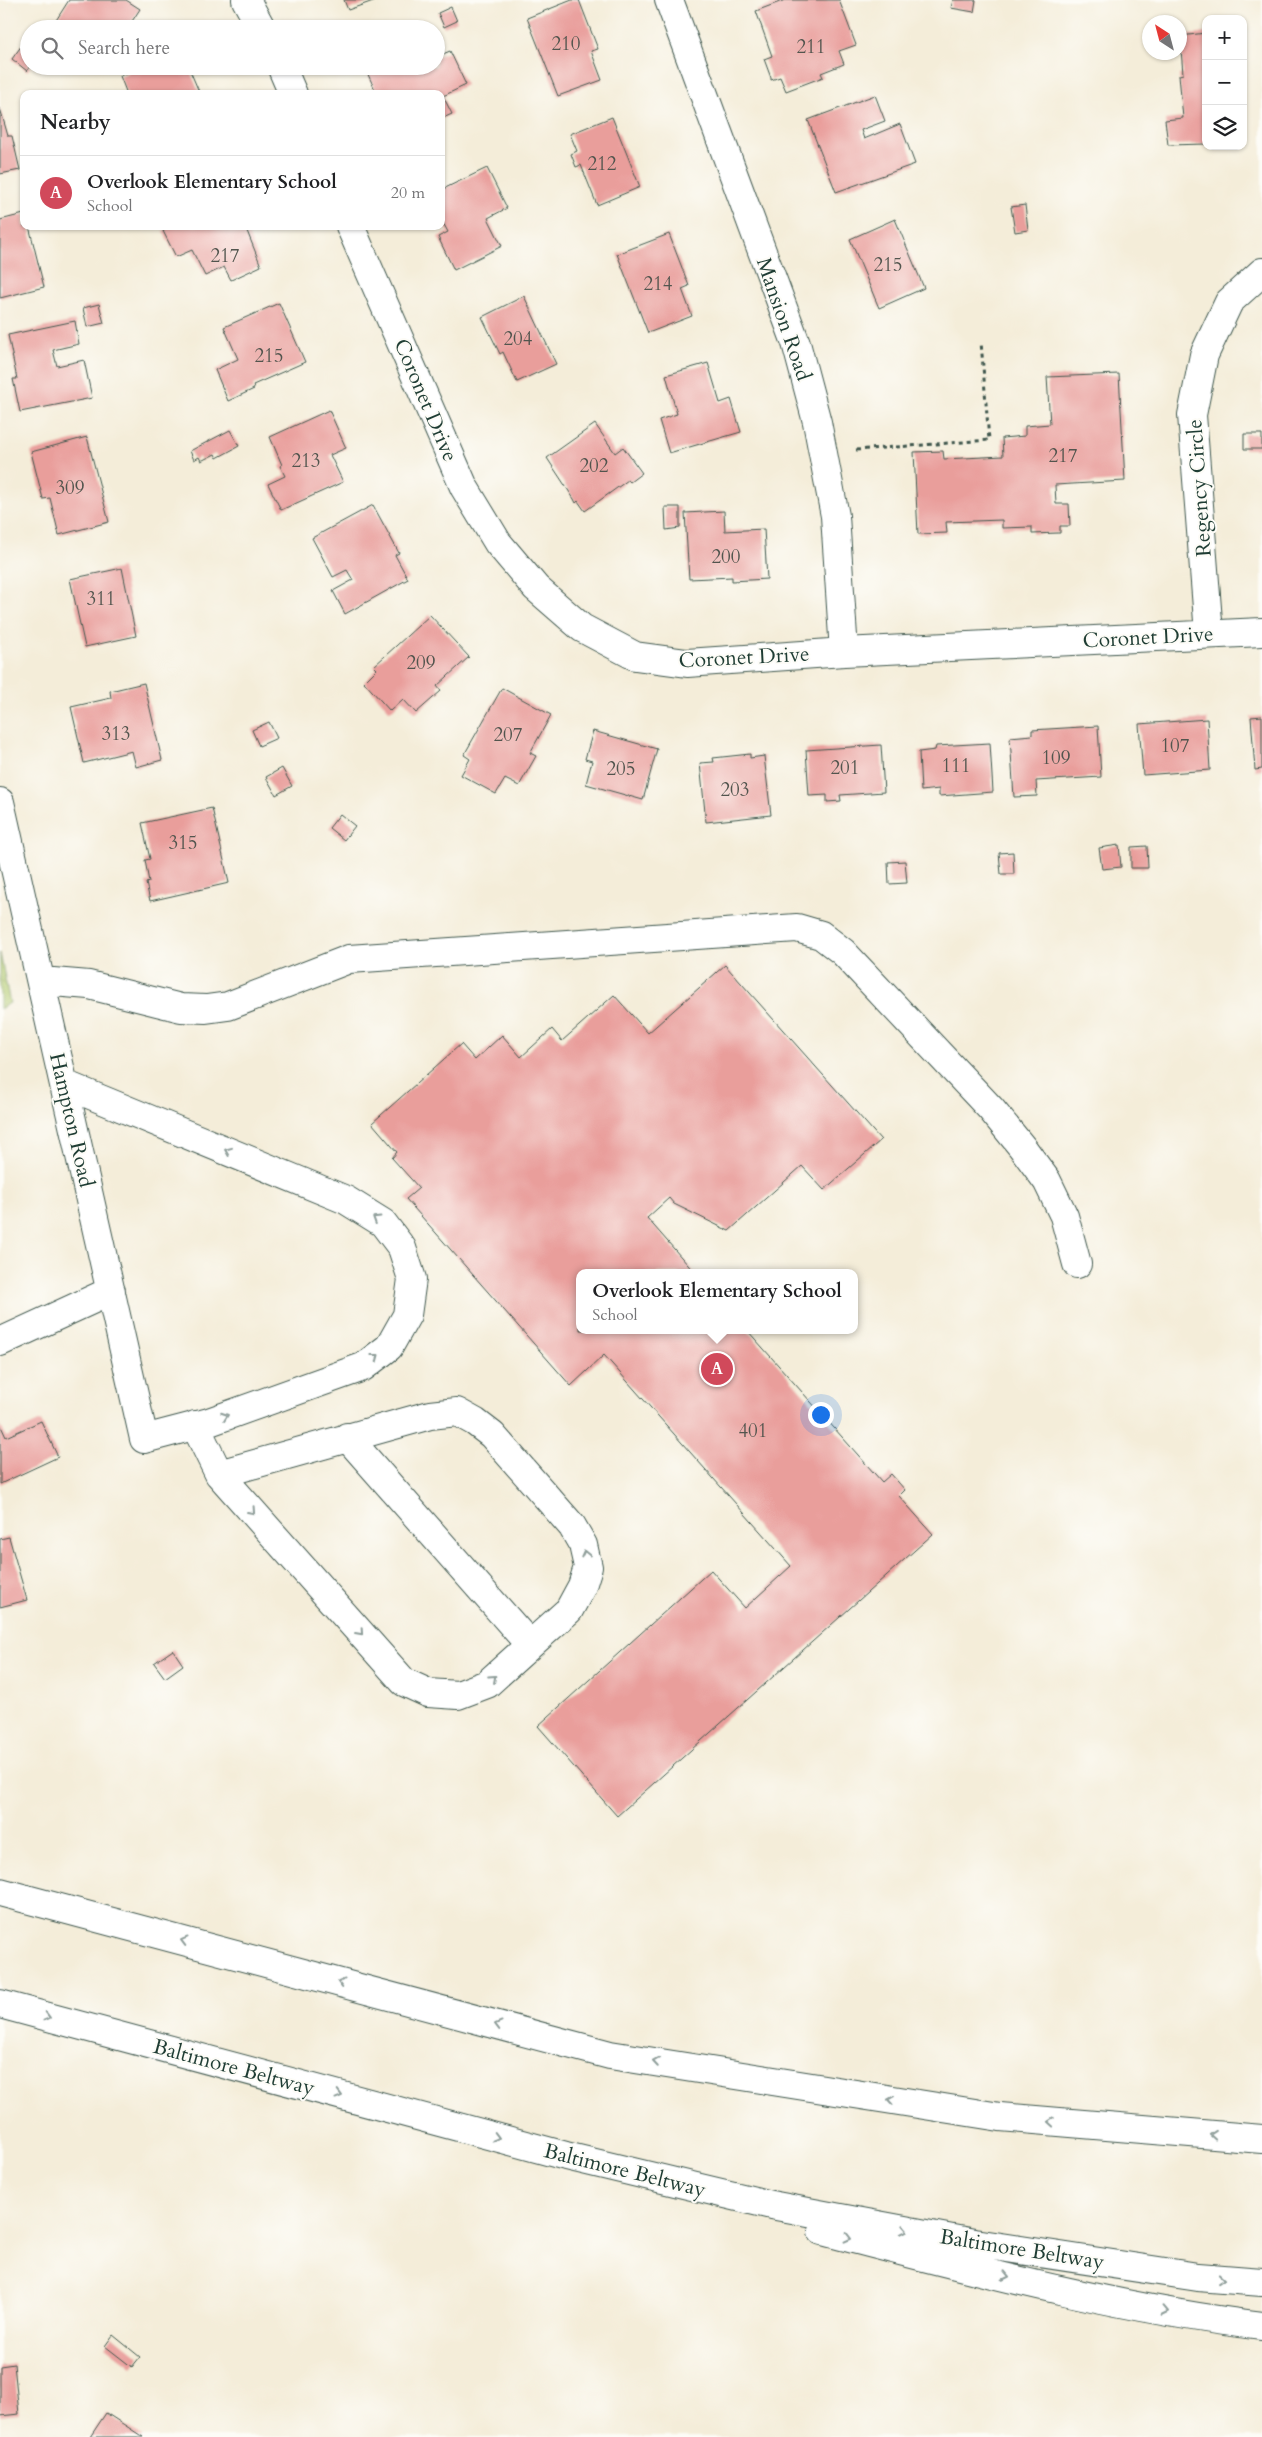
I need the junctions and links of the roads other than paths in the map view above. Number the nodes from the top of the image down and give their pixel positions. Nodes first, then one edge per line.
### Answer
1 (246, 0) edge
2 (668, 0) edge
3 (257, 20) edge
4 (285, 75) edge
5 (291, 90) edge
6 (352, 230) edge
7 (1262, 272) edge
8 (1262, 632) edge
9 (1209, 634) junction
10 (844, 652) junction
11 (0, 802) edge
12 (40, 981) junction
13 (64, 1084) junction
14 (1077, 1264) dead end
15 (111, 1291) junction
16 (0, 1342) edge
17 (195, 1425) junction
18 (347, 1437) junction
19 (219, 1474) junction
20 (530, 1645) junction
21 (0, 1892) edge
22 (0, 2004) edge
23 (1262, 2139) edge
24 (566, 2156) junction
25 (1262, 2282) edge
26 (1262, 2326) edge

1 - 3 main road
2 - 10 main road, Mansion Road
4 - 5 main road
6 - 10 main road, Coronet Drive
7 - 9 main road, Regency Circle
8 - 9 main road, Coronet Drive
9 - 10 main road, Coronet Drive
11 - 12 main road, Hampton Road
12 - 13 main road, Hampton Road
12 - 14 main road
13 - 15 main road, Hampton Road
17 -> 13 main road
15 - 16 main road
15 - 17 main road, Hampton Road
17 - 19 main road
18 - 19 main road
18 - 20 main road
20 -> 18 main road
19 -> 20 main road
23 -> 21 main road
22 -> 24 main road, Baltimore Beltway
24 -> 25 main road, Baltimore Beltway
24 -> 26 main road

